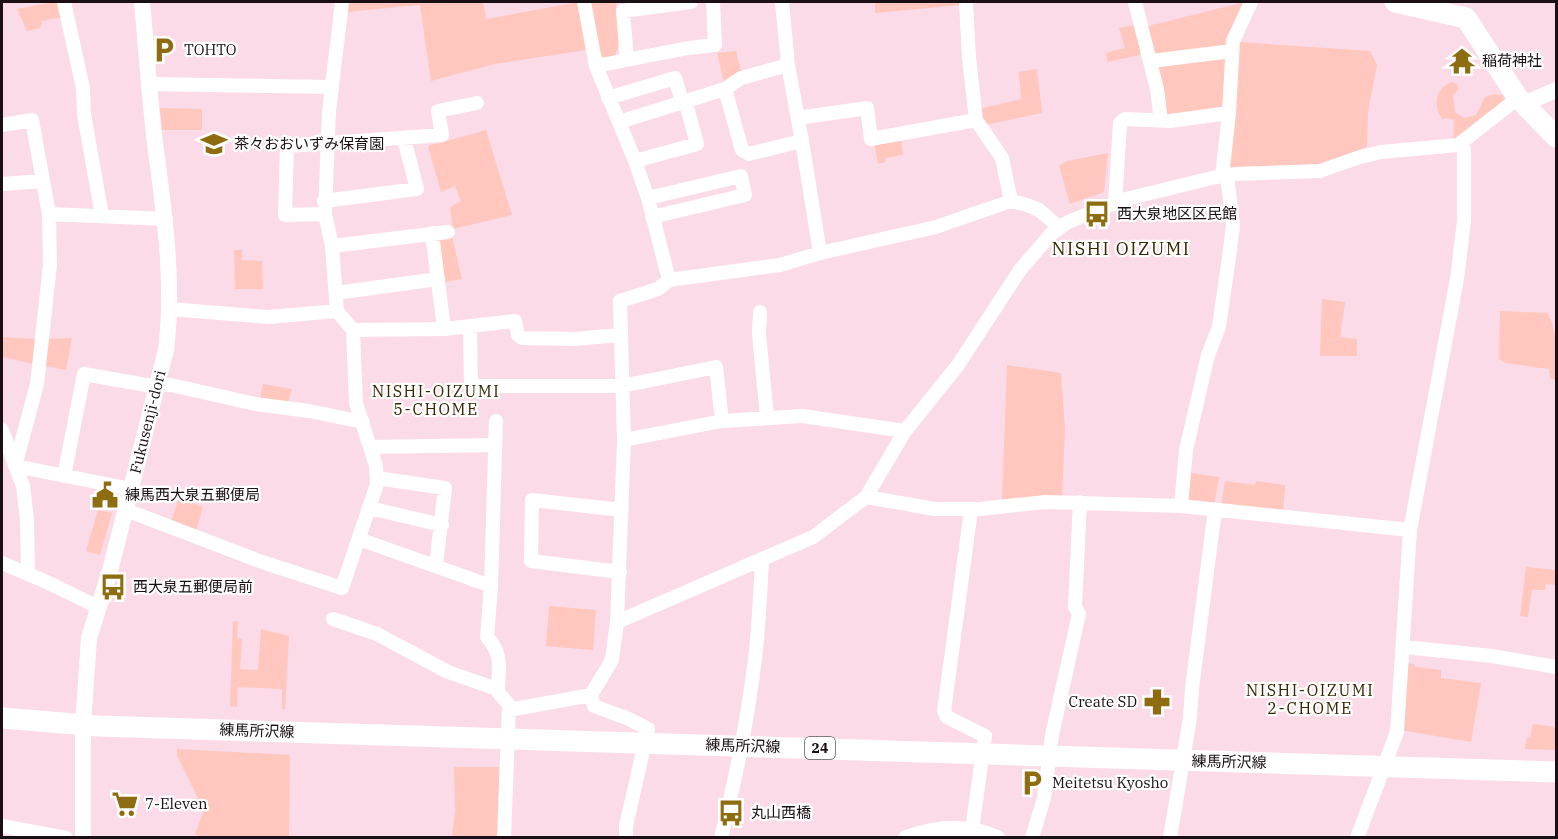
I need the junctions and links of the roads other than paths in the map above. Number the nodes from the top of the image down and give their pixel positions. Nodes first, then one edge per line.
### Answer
1 (64, 2) edge
2 (142, 2) edge
3 (342, 2) edge
4 (584, 2) edge
5 (692, 2) edge
6 (713, 2) edge
7 (782, 2) edge
8 (966, 2) edge
9 (1135, 2) edge
10 (1251, 2) edge
11 (1395, 2) edge
12 (1461, 10) edge
13 (1232, 51) junction
14 (627, 60) junction
15 (1150, 61) junction
16 (788, 65) junction
17 (596, 66) junction
18 (149, 84) junction
19 (332, 87) junction
20 (725, 90) junction
21 (1557, 90) edge
22 (608, 98) junction
23 (1521, 101) junction
24 (685, 102) junction
25 (477, 103) dead end
26 (1229, 113) junction
27 (798, 118) junction
28 (976, 120) junction
29 (1161, 121) junction
30 (619, 122) junction
31 (2, 125) edge
32 (1557, 137) edge
33 (404, 139) junction
34 (802, 141) junction
35 (328, 144) junction
36 (1461, 144) junction
37 (635, 161) junction
38 (1225, 176) junction
39 (43, 181) junction
40 (2, 184) edge
41 (648, 198) junction
42 (1011, 201) junction
43 (1115, 203) junction
44 (324, 207) junction
45 (48, 214) junction
46 (102, 216) junction
47 (652, 217) junction
48 (166, 219) junction
49 (1059, 227) junction
50 (448, 232) dead end
51 (432, 233) junction
52 (332, 246) junction
53 (820, 252) junction
54 (438, 279) junction
55 (669, 280) junction
56 (336, 293) junction
57 (169, 309) junction
58 (337, 311) junction
59 (760, 312) dead end
60 (470, 326) junction
61 (444, 329) junction
62 (353, 330) junction
63 (620, 335) junction
64 (157, 385) junction
65 (622, 386) junction
66 (767, 417) junction
67 (496, 421) dead end
68 (363, 422) junction
69 (722, 422) junction
70 (2, 430) edge
71 (905, 431) junction
72 (624, 440) junction
73 (495, 445) junction
74 (370, 447) junction
75 (15, 466) junction
76 (64, 476) junction
77 (377, 478) junction
78 (131, 489) junction
79 (866, 497) junction
80 (1080, 502) junction
81 (1181, 506) junction
82 (369, 508) junction
83 (126, 510) junction
84 (622, 510) junction
85 (971, 510) junction
86 (1215, 510) junction
87 (442, 525) junction
88 (1410, 530) junction
89 (359, 539) junction
90 (762, 560) junction
91 (2, 563) edge
92 (436, 566) junction
93 (620, 572) junction
94 (28, 574) junction
95 (491, 586) junction
96 (98, 607) junction
97 (333, 619) dead end
98 (617, 622) junction
99 (1404, 647) junction
100 (1557, 667) edge
101 (497, 689) junction
102 (591, 695) junction
103 (509, 711) junction
104 (2, 718) edge
105 (83, 725) junction
106 (508, 738) junction
107 (645, 742) junction
108 (742, 745) junction
109 (984, 754) junction
110 (1050, 756) junction
111 (1184, 761) junction
112 (1385, 766) junction
113 (1557, 772) edge
114 (2, 826) edge
115 (968, 832) edge
116 (66, 837) edge
117 (83, 837) edge
118 (504, 837) edge
119 (626, 837) edge
120 (721, 837) edge
121 (906, 837) edge
122 (998, 837) edge
123 (1032, 837) edge
124 (1170, 837) edge
125 (1357, 837) edge

1 - 46 street
2 - 18 street, Fukusenji-dori
3 - 19 street
4 - 17 street
5 - 14 street
6 - 14 street
7 - 16 street
8 - 28 street
9 - 15 street
10 - 13 street
11 - 12 main road
12 - 23 main road
13 - 15 street
13 - 26 street
14 - 17 street
15 - 29 street
16 - 20 street
16 - 27 street
17 - 22 street
18 - 19 street
18 - 48 street, Fukusenji-dori
19 - 35 street
20 - 24 street
20 - 34 street
21 - 23 street
22 - 24 street
22 - 30 street
23 - 32 main road
23 - 36 street
24 - 30 street
24 - 37 street
25 - 33 street
26 - 29 street
26 - 38 street
27 - 28 street
27 - 34 street
28 - 42 street
29 - 43 street
30 - 37 street
31 - 39 street
33 - 35 street
33 - 44 street
34 - 53 street
35 - 44 street
35 - 44 street
36 - 38 street
36 - 88 street
37 - 41 street
38 - 43 street
38 - 81 street
39 - 40 street
39 - 45 street
41 - 47 street
41 - 47 street
42 - 49 street
42 - 53 street
43 - 49 street
44 - 52 street
45 - 46 street
45 - 75 street
46 - 48 street
47 - 55 street
48 - 57 street, Fukusenji-dori
49 - 71 street
50 - 51 street
51 - 52 street
51 - 54 street
52 - 56 street
53 - 55 street
54 - 56 street
54 - 61 street
55 - 63 street
56 - 58 street
57 - 58 street
57 - 64 street, Fukusenji-dori
58 - 62 street
59 - 66 street
60 - 61 street
60 - 63 street
60 - 65 street
61 - 62 street
62 - 68 street
63 - 65 street
64 - 68 street
64 - 76 street
64 - 78 street, Fukusenji-dori
65 - 69 street
65 - 72 street
66 - 69 street
66 - 71 street
67 - 73 street
68 - 74 street
69 - 72 street
70 - 75 street
71 - 79 street
72 - 84 street
73 - 74 street
73 - 95 street
74 - 77 street
75 - 76 street
75 - 94 street
76 - 78 street
77 - 82 street
77 - 87 street
78 - 83 street, Fukusenji-dori
79 - 85 street
79 - 90 street
80 - 81 street
80 - 85 street
80 - 110 street
81 - 86 street
82 - 87 street
82 - 89 street
83 - 89 street
83 - 96 street, Fukusenji-dori
84 - 93 street
84 - 93 street
85 - 109 street
86 - 88 street
86 - 111 street
87 - 92 street
88 - 99 street
89 - 92 street
90 - 98 street
90 - 108 street
91 - 94 street
92 - 95 street
93 - 98 street
94 - 96 street
95 - 101 street
96 - 105 street, Fukusenji-dori
97 - 101 street
98 - 102 street
99 - 100 street
99 - 112 street
101 - 103 street
102 - 103 street
102 - 107 street
103 - 106 street
104 - 105 main road, 練馬所沢線 / 24
105 - 106 main road, 練馬所沢線 / 24
105 - 117 street, Fukusenji-dori
106 - 107 main road, 練馬所沢線 / 24
106 - 118 street
107 - 108 main road, 練馬所沢線 / 24
107 - 119 street
108 - 109 main road, 練馬所沢線 / 24
108 - 120 street
109 - 110 main road, 練馬所沢線 / 24
109 - 115 street
110 - 111 main road, 練馬所沢線 / 24
110 - 123 street
111 - 112 main road, 練馬所沢線 / 24
111 - 124 street
112 - 113 main road, 練馬所沢線 / 24
112 - 125 street
114 - 116 street
115 - 121 street
115 - 122 street

